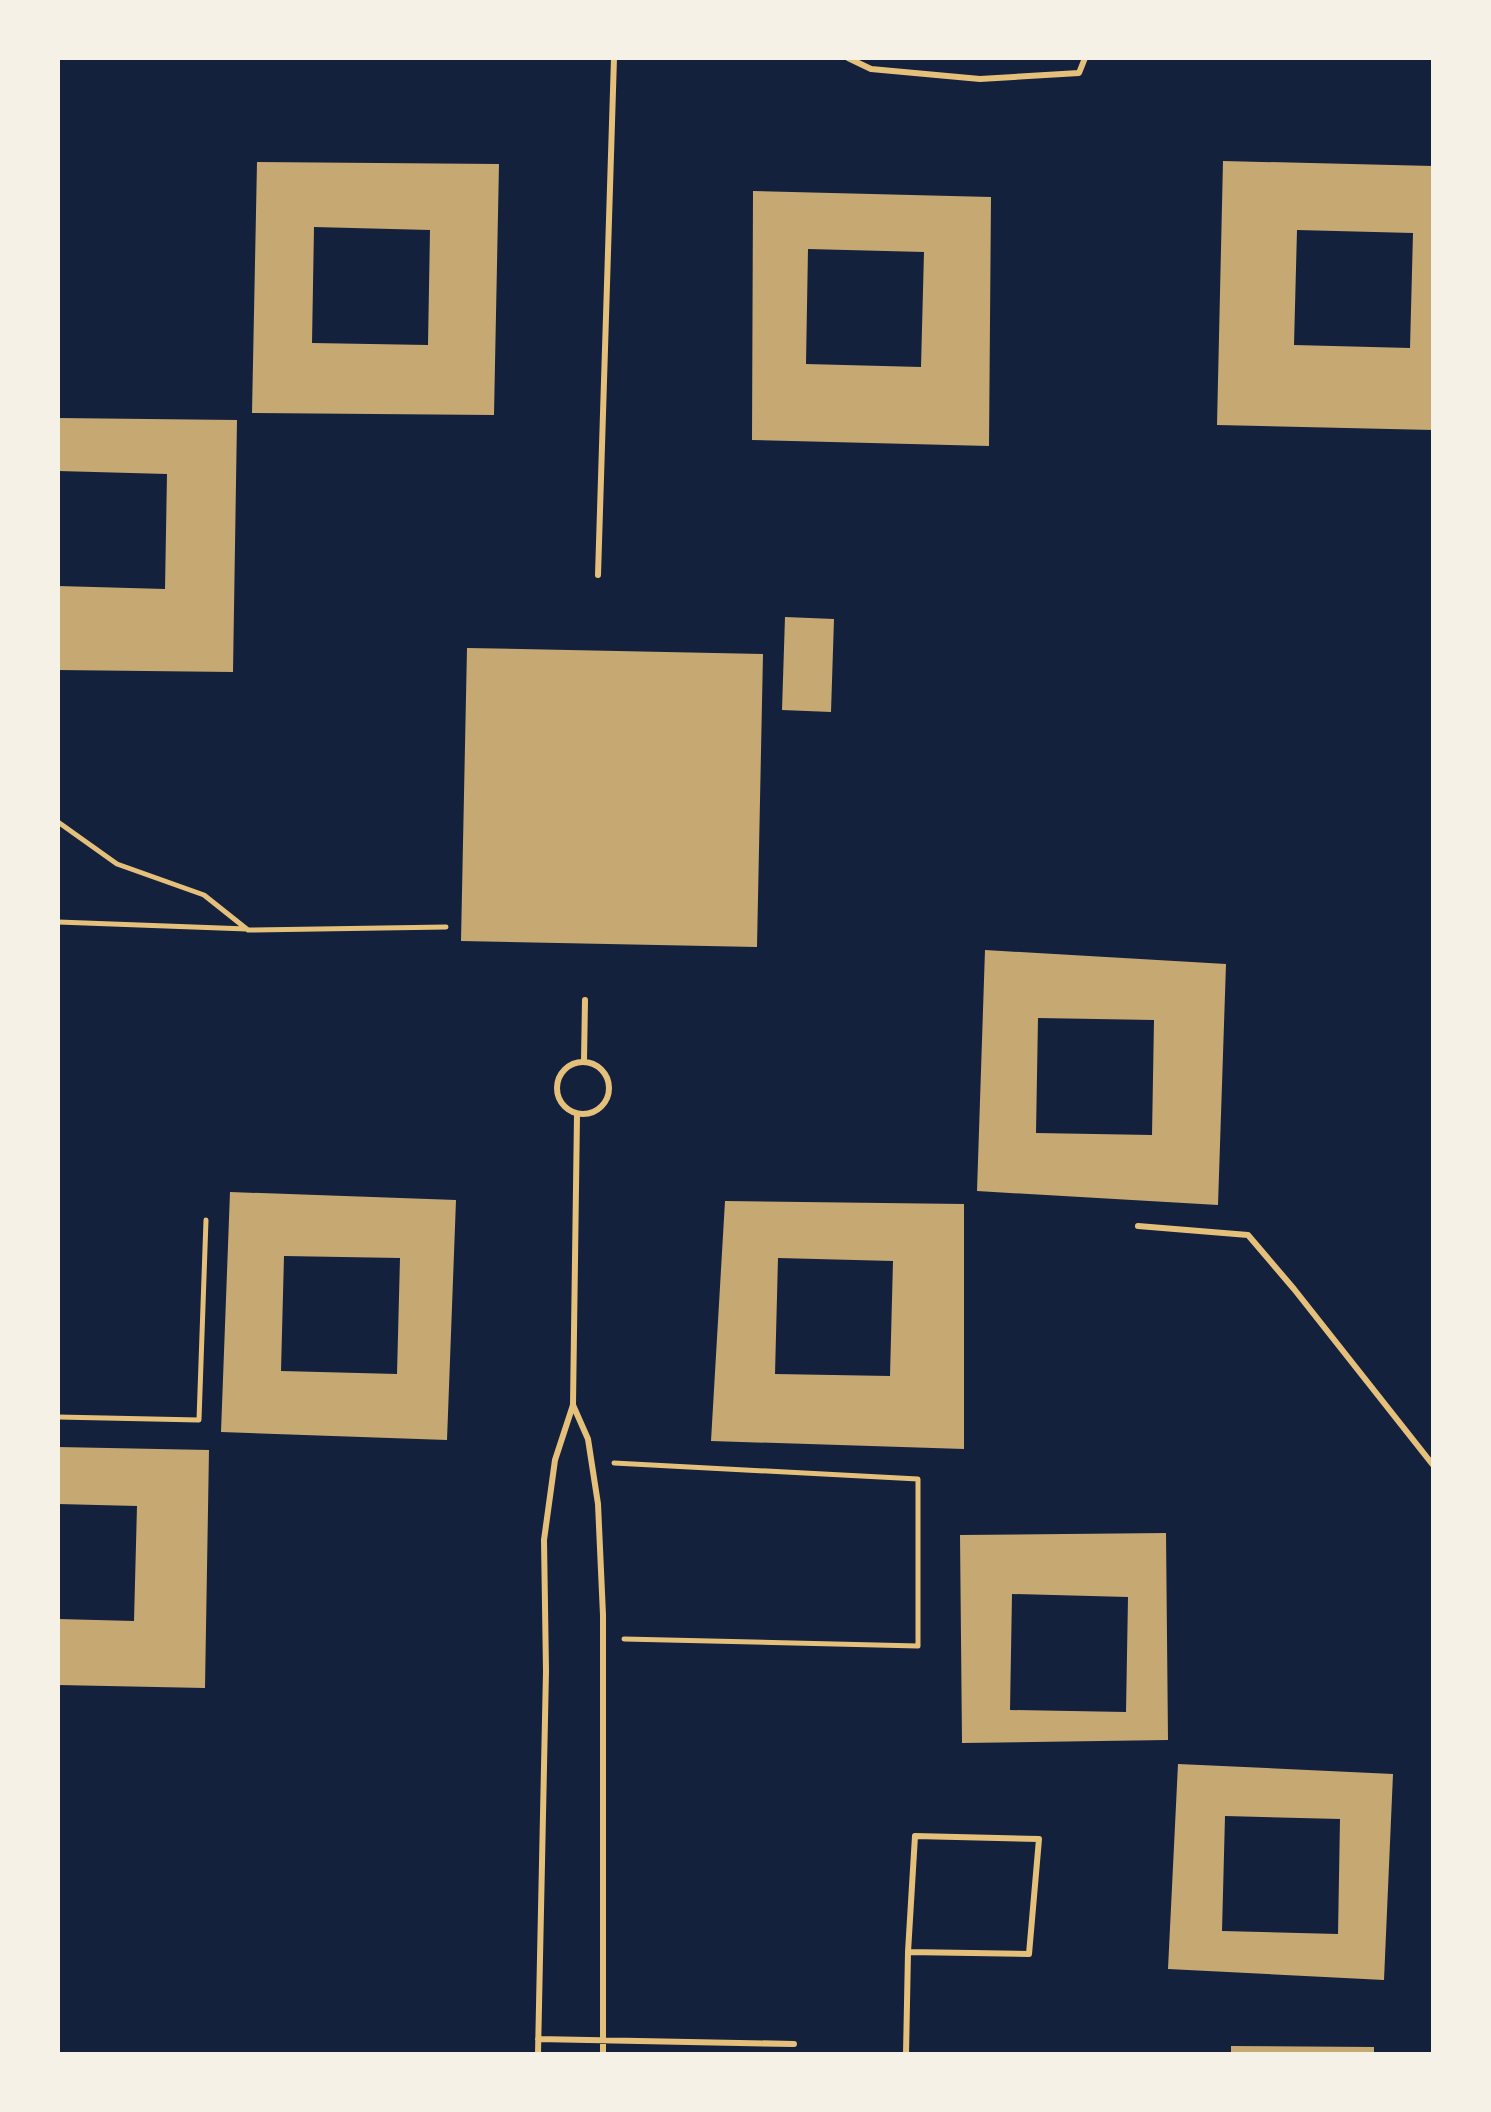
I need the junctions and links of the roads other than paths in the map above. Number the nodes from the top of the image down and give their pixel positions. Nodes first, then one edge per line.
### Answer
1 (614, 58) edge
2 (848, 58) edge
3 (1085, 58) edge
4 (598, 575) dead end
5 (585, 1000) dead end
6 (584, 1061) junction
7 (577, 1115) junction
8 (1138, 1226) dead end
9 (573, 1405) junction
10 (1433, 1465) edge
11 (908, 1952) junction
12 (538, 2039) junction
13 (603, 2039) junction
14 (794, 2044) dead end
15 (538, 2054) edge
16 (603, 2054) edge
17 (906, 2054) edge

1 - 4 lane
2 - 3 lane
5 - 6 lane
6 - 7 lane
6 - 7 lane
7 - 9 lane
8 - 10 lane
9 - 12 lane
9 - 13 lane
11 - 11 lane
11 - 17 lane
12 - 13 lane
12 - 15 lane
13 - 14 lane
13 - 16 lane

